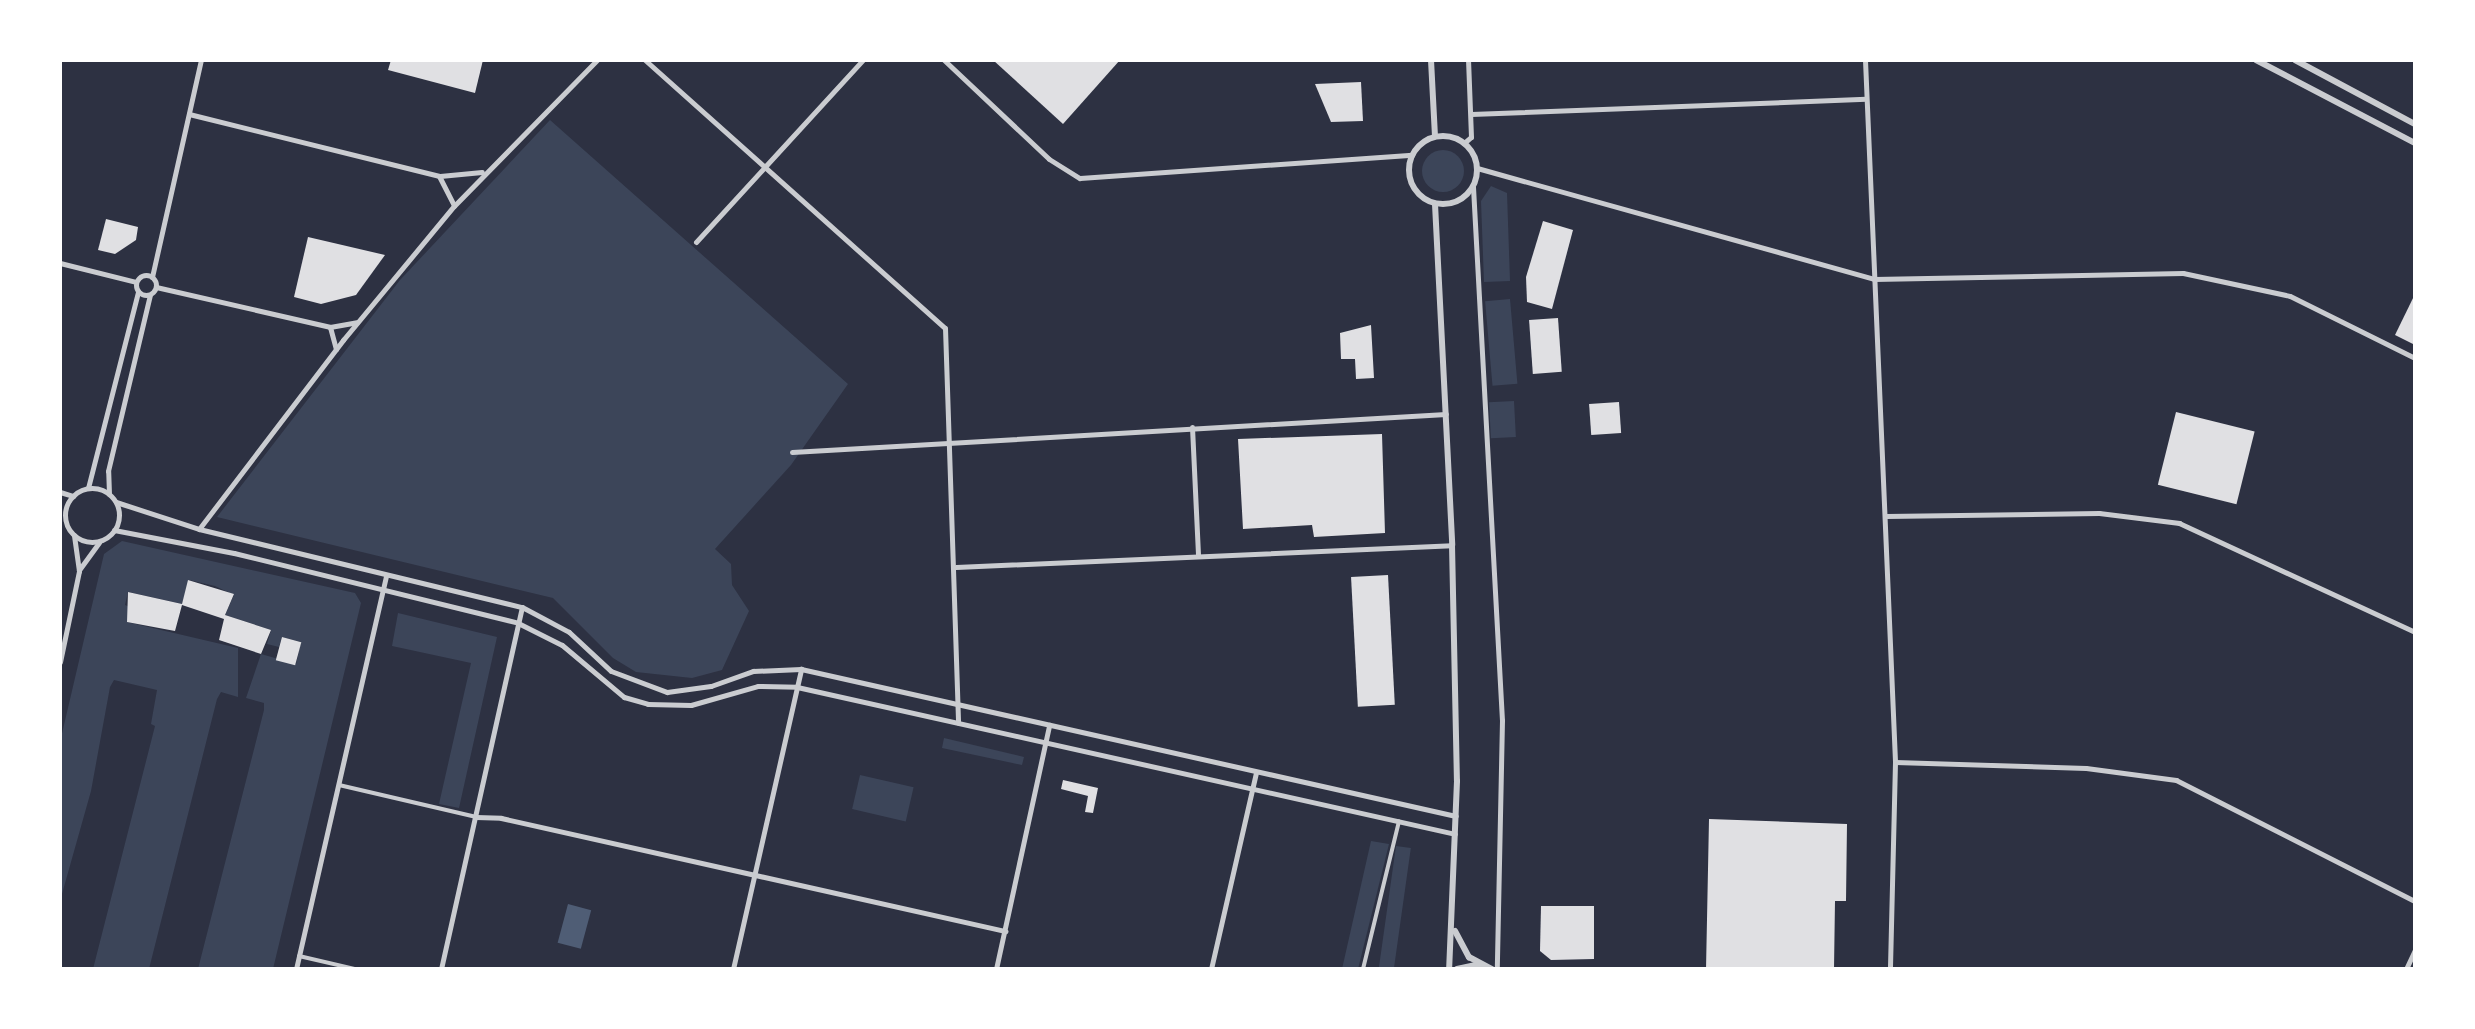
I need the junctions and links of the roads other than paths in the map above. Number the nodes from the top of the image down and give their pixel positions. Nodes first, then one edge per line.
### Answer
1 (201, 60) edge
2 (597, 60) edge
3 (645, 60) edge
4 (863, 60) edge
5 (944, 60) edge
6 (1431, 60) edge
7 (1468, 60) edge
8 (1865, 60) edge
9 (2256, 60) edge
10 (2295, 60) edge
11 (1866, 99) junction
12 (189, 114) junction
13 (1471, 114) junction
14 (2415, 124) edge
15 (1435, 136) junction
16 (1464, 143) junction
17 (2415, 143) edge
18 (1412, 155) junction
19 (766, 166) junction
20 (1477, 168) junction
21 (485, 172) junction
22 (439, 176) junction
23 (1473, 187) junction
24 (1435, 204) junction
25 (454, 206) junction
26 (696, 242) dead end
27 (60, 263) edge
28 (152, 277) junction
29 (1874, 279) junction
30 (136, 282) junction
31 (156, 287) junction
32 (138, 292) junction
33 (150, 295) junction
34 (358, 322) junction
35 (330, 327) junction
36 (336, 349) junction
37 (2415, 358) edge
38 (1446, 414) junction
39 (1192, 427) junction
40 (950, 440) junction
41 (792, 452) dead end
42 (88, 488) junction
43 (60, 492) edge
44 (109, 494) junction
45 (73, 496) junction
46 (116, 502) junction
47 (1886, 516) junction
48 (63, 519) edge
49 (199, 529) junction
50 (114, 530) junction
51 (74, 535) junction
52 (100, 541) junction
53 (1452, 545) junction
54 (1198, 555) junction
55 (956, 567) junction
56 (79, 571) junction
57 (386, 575) junction
58 (383, 589) junction
59 (522, 607) junction
60 (518, 623) junction
61 (2415, 632) edge
62 (60, 662) edge
63 (801, 669) junction
64 (797, 687) junction
65 (960, 705) junction
66 (958, 723) junction
67 (1049, 725) junction
68 (1045, 742) junction
69 (1895, 762) junction
70 (1256, 772) junction
71 (338, 784) junction
72 (1252, 789) junction
73 (1456, 816) junction
74 (476, 817) junction
75 (1399, 821) junction
76 (1455, 834) junction
77 (755, 875) junction
78 (2415, 901) edge
79 (1454, 928) junction
80 (1005, 931) junction
81 (2415, 950) edge
82 (299, 956) junction
83 (1483, 964) junction
84 (296, 969) edge
85 (355, 969) edge
86 (441, 969) edge
87 (733, 969) edge
88 (996, 969) edge
89 (1211, 969) edge
90 (1363, 969) edge
91 (1449, 969) edge
92 (1457, 969) edge
93 (1495, 969) edge
94 (1890, 969) edge
95 (2406, 969) edge

1 - 12 street
2 - 21 street
3 - 19 street
4 - 19 street
5 - 18 street
6 - 15 street
7 - 13 street
8 - 11 street
9 - 17 street
10 - 14 street
11 - 13 street
11 - 29 street
12 - 22 street
12 - 28 street
13 - 16 street
15 - 16 street
15 - 18 street
16 - 20 street
18 - 24 street
19 - 26 street
19 - 40 street
20 - 23 street
20 - 29 street
21 - 22 street
21 - 25 street
22 - 25 street
23 - 24 street
23 - 93 street
24 - 38 street
25 - 34 street
27 - 30 street
28 - 30 street
28 - 31 street
29 - 37 street
29 - 47 street
30 - 32 street
31 - 33 street
31 - 35 street
32 - 33 street
32 - 42 street
33 - 44 street
34 - 35 street
34 - 36 street
35 - 36 street
36 - 49 street
38 - 39 street
38 - 53 street
39 - 40 street
39 - 54 street
40 - 41 street
40 - 55 street
42 - 44 street
42 - 45 street
43 - 45 street
44 - 46 street
45 - 48 street
46 - 49 street
46 - 50 street
47 - 61 street
47 - 69 street
48 - 51 street
49 - 57 street
50 - 52 street
50 - 58 street
51 - 52 street
51 - 56 street
52 - 56 street
53 - 54 street
53 - 73 street
54 - 55 street
55 - 65 street
56 - 62 street
57 - 58 street
57 - 59 street
58 - 60 street
58 - 71 street
59 - 60 street
59 - 63 street
60 - 64 street
60 - 74 street
63 - 64 street
63 - 65 street
64 - 66 street
64 - 77 street
65 - 66 street
65 - 67 street
66 - 68 street
67 - 68 street
67 - 70 street
68 - 72 street
68 - 80 street
69 - 78 street
69 - 94 street
70 - 72 street
70 - 73 street
71 - 74 street
71 - 82 street
72 - 75 street
72 - 89 street
73 - 76 street
74 - 77 street
74 - 86 street
75 - 76 street
75 - 90 street
76 - 79 street
77 - 80 street
77 - 87 street
79 - 83 street
79 - 91 street
80 - 88 street
81 - 95 street
82 - 84 street
82 - 85 street
83 - 92 street
83 - 93 street

